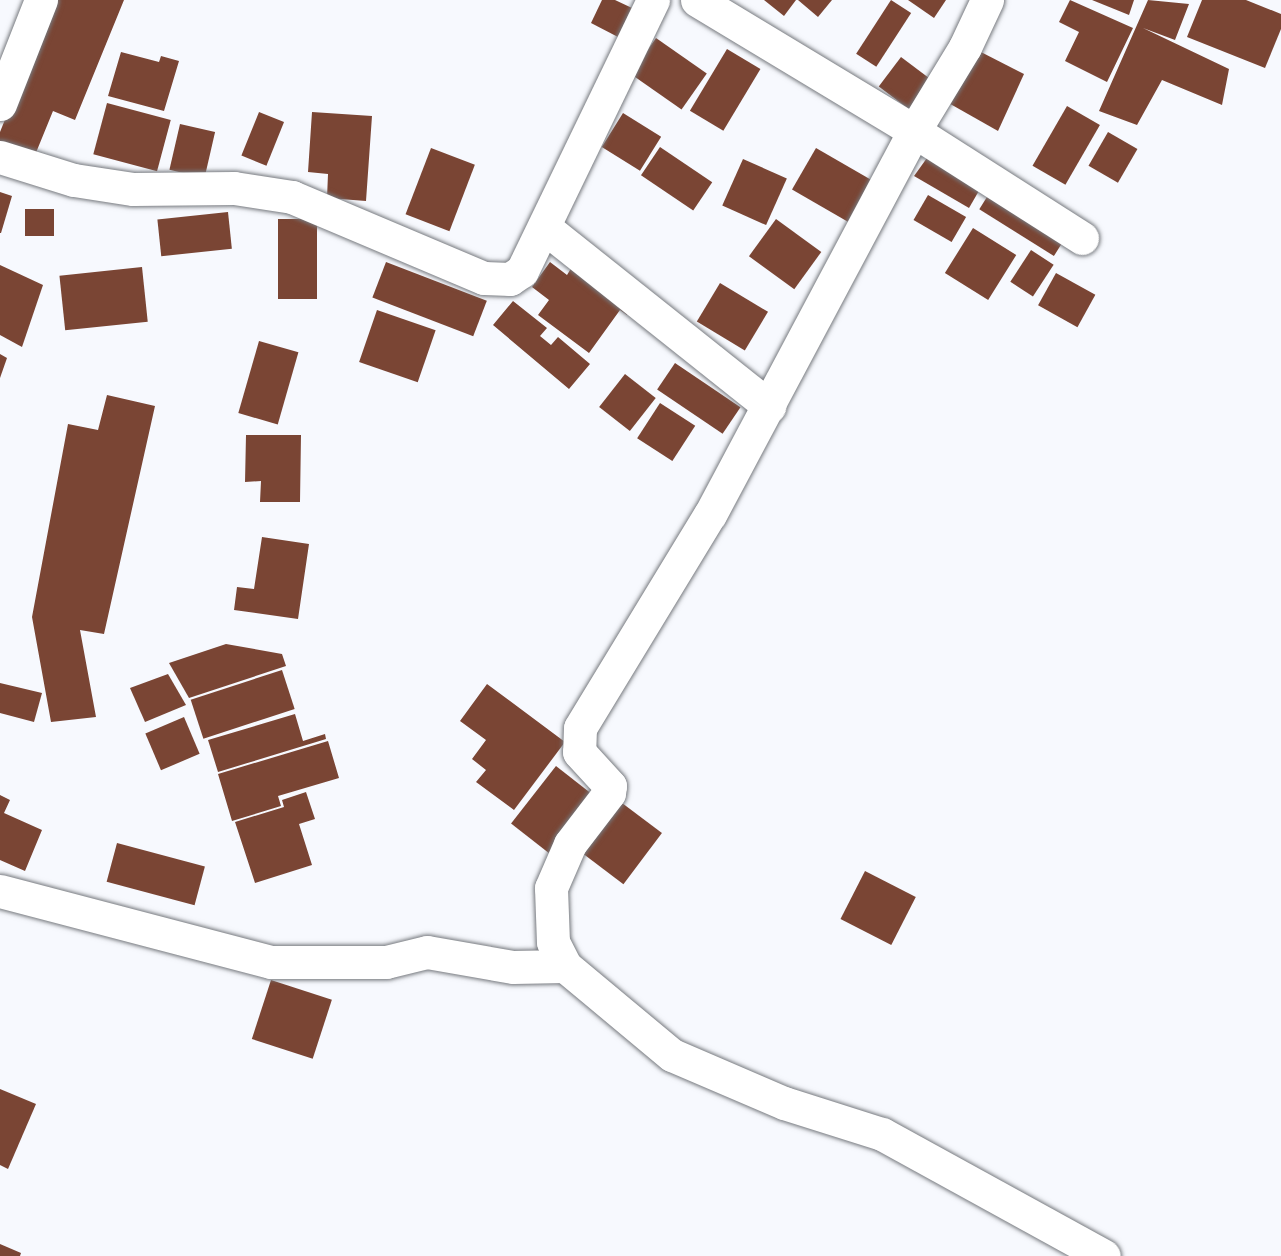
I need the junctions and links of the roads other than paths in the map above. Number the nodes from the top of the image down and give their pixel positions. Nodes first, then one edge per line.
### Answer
1 (41, 0) edge
2 (653, 0) edge
3 (697, 0) edge
4 (987, 0) edge
5 (0, 104) edge
6 (914, 131) junction
7 (0, 157) edge
8 (544, 227) junction
9 (1082, 238) dead end
10 (769, 406) junction
11 (0, 891) edge
12 (565, 966) junction
13 (1104, 1256) edge

1 - 5 street
2 - 8 street
3 - 6 street
4 - 6 street
6 - 9 street
6 - 10 street
7 - 8 street
8 - 10 street
10 - 12 street
11 - 12 street
12 - 13 street

